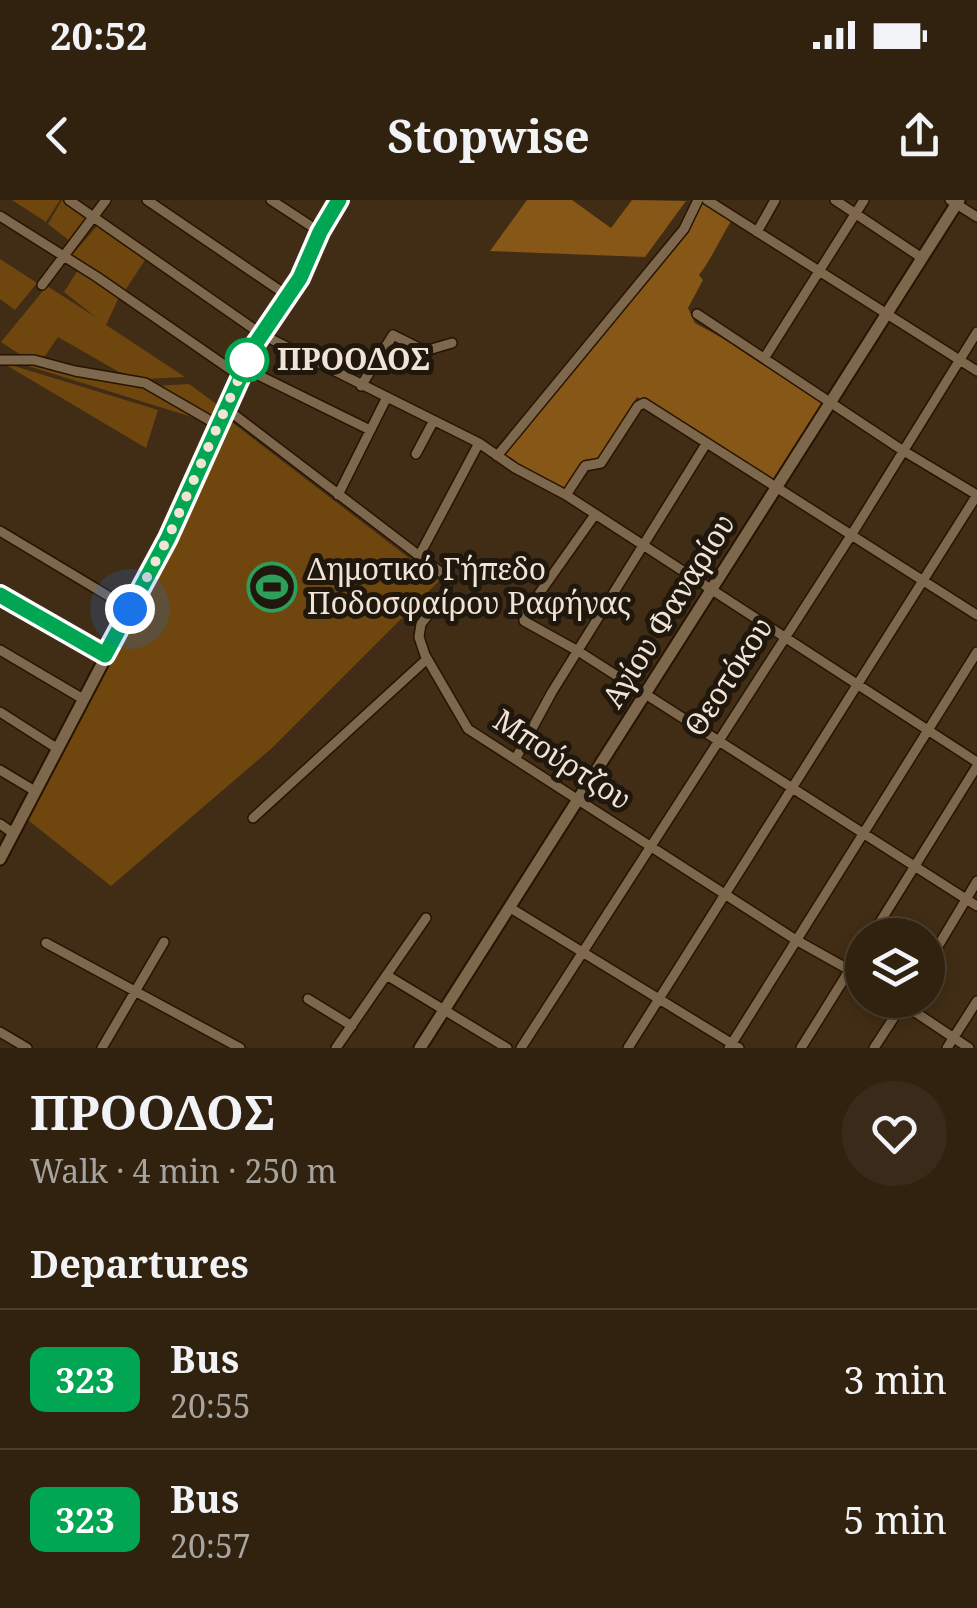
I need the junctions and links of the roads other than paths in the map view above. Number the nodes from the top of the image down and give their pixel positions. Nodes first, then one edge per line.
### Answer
1 (70, 200) edge
2 (106, 200) edge
3 (146, 200) edge
4 (271, 200) edge
5 (338, 200) edge
6 (698, 200) edge
7 (707, 200) edge
8 (775, 200) edge
9 (835, 200) edge
10 (864, 200) edge
11 (955, 201) edge
12 (856, 212) junction
13 (0, 216) edge
14 (977, 217) edge
15 (96, 218) junction
16 (320, 232) junction
17 (757, 232) junction
18 (66, 257) junction
19 (922, 258) junction
20 (820, 272) junction
21 (42, 285) dead end
22 (288, 296) junction
23 (696, 314) dead end
24 (887, 314) junction
25 (977, 332) edge
26 (260, 334) junction
27 (452, 343) dead end
28 (766, 357) junction
29 (959, 359) junction
30 (0, 360) edge
31 (977, 370) edge
32 (242, 372) junction
33 (361, 386) junction
34 (387, 397) junction
35 (830, 402) junction
36 (224, 407) junction
37 (433, 422) junction
38 (216, 424) junction
39 (370, 430) junction
40 (479, 443) junction
41 (706, 444) junction
42 (902, 450) junction
43 (416, 454) dead end
44 (497, 456) junction
45 (776, 489) junction
46 (338, 495) junction
47 (566, 495) junction
48 (977, 495) edge
49 (594, 516) junction
50 (0, 531) edge
51 (852, 534) junction
52 (643, 547) junction
53 (419, 556) junction
54 (923, 582) junction
55 (712, 590) junction
56 (0, 595) edge
57 (130, 609) junction
58 (977, 615) edge
59 (784, 639) junction
60 (0, 650) edge
61 (578, 650) junction
62 (977, 652) edge
63 (105, 655) junction
64 (427, 659) junction
65 (858, 686) junction
66 (647, 694) junction
67 (83, 699) junction
68 (0, 712) edge
69 (927, 730) junction
70 (718, 740) junction
71 (58, 750) junction
72 (516, 758) junction
73 (977, 764) edge
74 (0, 770) edge
75 (792, 790) junction
76 (35, 792) junction
77 (578, 800) junction
78 (253, 818) dead end
79 (0, 824) edge
80 (13, 833) junction
81 (862, 834) junction
82 (649, 845) junction
83 (0, 859) edge
84 (915, 866) junction
85 (977, 881) edge
86 (728, 893) junction
87 (966, 898) junction
88 (977, 906) edge
89 (509, 907) junction
90 (426, 918) dead end
91 (883, 918) edge
92 (945, 934) edge
93 (796, 940) junction
94 (164, 942) dead end
95 (46, 943) dead end
96 (582, 952) junction
97 (845, 966) edge
98 (388, 976) junction
99 (845, 977) edge
100 (134, 992) junction
101 (660, 998) junction
102 (308, 999) dead end
103 (977, 1000) edge
104 (446, 1008) junction
105 (892, 1018) edge
106 (921, 1018) edge
107 (352, 1026) junction
108 (0, 1032) edge
109 (222, 1038) junction
110 (950, 1043) edge
111 (733, 1046) edge
112 (27, 1048) edge
113 (102, 1048) edge
114 (217, 1048) edge
115 (240, 1048) edge
116 (336, 1048) edge
117 (420, 1048) edge
118 (507, 1048) edge
119 (521, 1048) edge
120 (628, 1048) edge
121 (801, 1048) edge
122 (874, 1048) edge
123 (969, 1048) edge

1 - 15 street
2 - 15 street
3 - 22 street
4 - 16 street
5 - 16 street
6 - 44 street
7 - 17 street
8 - 17 street
9 - 12 street
10 - 12 street
11 - 14 street
11 - 19 street, Αγίου Φαναρίου
12 - 19 street
12 - 20 street
13 - 18 street
15 - 18 street
15 - 26 street
16 - 22 street
17 - 20 street
18 - 21 street
18 - 32 street
19 - 24 street, Αγίου Φαναρίου
20 - 24 street
20 - 28 street
22 - 26 street
23 - 28 street
24 - 29 street
24 - 35 street, Αγίου Φαναρίου
25 - 29 street, Θεοτόκου
26 - 32 street
26 - 33 street
27 - 33 street
28 - 35 street
29 - 31 street
29 - 42 street, Θεοτόκου
30 - 38 street
32 - 36 street
32 - 39 street
33 - 34 street
34 - 37 street
34 - 39 street
35 - 42 street
35 - 45 street, Αγίου Φαναρίου
36 - 38 street
36 - 46 street
37 - 40 street
37 - 43 street
38 - 57 street
39 - 46 street
40 - 44 street
40 - 53 street
41 - 45 street
41 - 47 street
41 - 52 street
42 - 48 street
42 - 51 street, Θεοτόκου
44 - 47 street
45 - 51 street
45 - 55 street, Αγίου Φαναρίου
46 - 53 street
47 - 49 street
48 - 54 street
49 - 52 street
49 - 61 street
50 - 57 street
51 - 54 street
51 - 59 street, Θεοτόκου
52 - 55 street
52 - 61 street
53 - 64 street
54 - 58 street
54 - 65 street
55 - 59 street
55 - 66 street, Αγίου Φαναρίου
56 - 63 street
57 - 63 street
59 - 65 street
59 - 70 street, Θεοτόκου
60 - 67 street
61 - 66 street
61 - 72 street
62 - 69 street
63 - 67 street
64 - 72 street, Μπούρτζου
64 - 78 street
65 - 69 street
65 - 75 street
66 - 70 street
66 - 77 street, Αγίου Φαναρίου
67 - 71 street
68 - 71 street
69 - 73 street
69 - 81 street
70 - 75 street
70 - 82 street, Θεοτόκου
71 - 76 street
72 - 77 street, Μπούρτζου
73 - 84 street
74 - 76 street
75 - 81 street
75 - 86 street
76 - 80 street
77 - 82 street, Μπούρτζου
77 - 89 street, Αγίου Φαναρίου
79 - 80 street
80 - 83 street
81 - 84 street
81 - 93 street
82 - 86 street, Μπούρτζου
82 - 96 street, Θεοτόκου
84 - 87 street
84 - 91 street
85 - 87 street
86 - 93 street, Μπούρτζου
86 - 101 street
87 - 88 street
87 - 92 street
89 - 96 street
89 - 104 street, Αγίου Φαναρίου
90 - 98 street
93 - 97 street, Μπούρτζου
93 - 111 street
94 - 100 street
95 - 100 street
96 - 101 street
96 - 119 street, Θεοτόκου
98 - 104 street
98 - 107 street
99 - 121 street
100 - 109 street
100 - 113 street
101 - 111 street
101 - 120 street
102 - 107 street
103 - 110 street
104 - 117 street, Αγίου Φαναρίου
104 - 118 street
105 - 122 street
106 - 110 street
107 - 116 street
108 - 112 street
109 - 114 street
109 - 115 street
110 - 123 street

